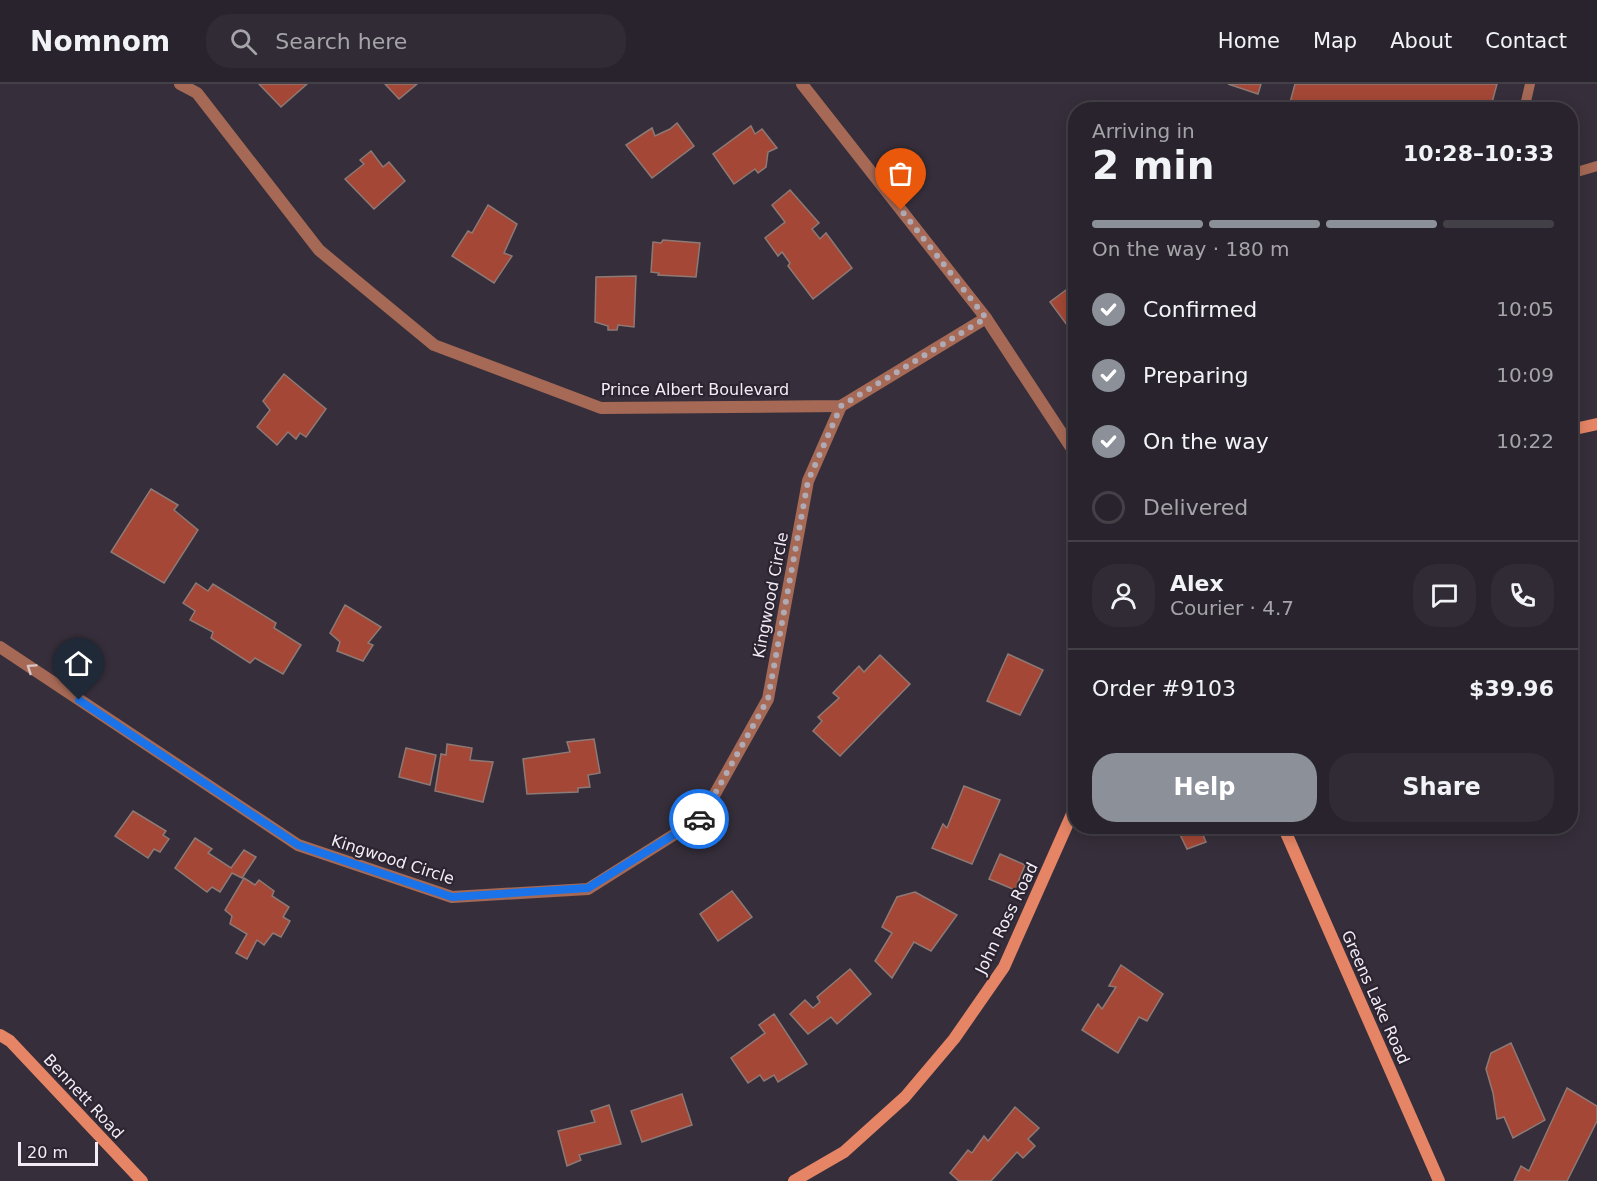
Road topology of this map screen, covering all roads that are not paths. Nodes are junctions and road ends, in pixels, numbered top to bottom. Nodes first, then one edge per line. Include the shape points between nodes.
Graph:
1 (180, 84) edge
2 (802, 84) edge
3 (1530, 84) edge
4 (1526, 102) edge
5 (1597, 166) edge
6 (1578, 172) edge
7 (986, 318) junction
8 (841, 406) junction
9 (1597, 424) edge
10 (1578, 428) edge
11 (1068, 443) edge
12 (0, 647) edge
13 (1068, 823) edge
14 (1287, 834) edge
15 (0, 1035) edge
16 (142, 1181) edge
17 (794, 1181) edge
18 (1439, 1181) edge

1 - 8 street, Prince Albert Boulevard via 197,93 319,250 434,345 601,408
2 - 7 street
3 - 4 lane
5 - 6 lane
7 - 8 street
7 - 11 street
8 -> 12 street, Kingwood Circle via 808,481 768,699 702,817 588,888 452,897 298,845
9 - 10 street
13 - 17 street, John Ross Road via 1004,967 954,1039 905,1097 844,1152
14 - 18 street, Greens Lake Road
15 - 16 street, Bennett Road

